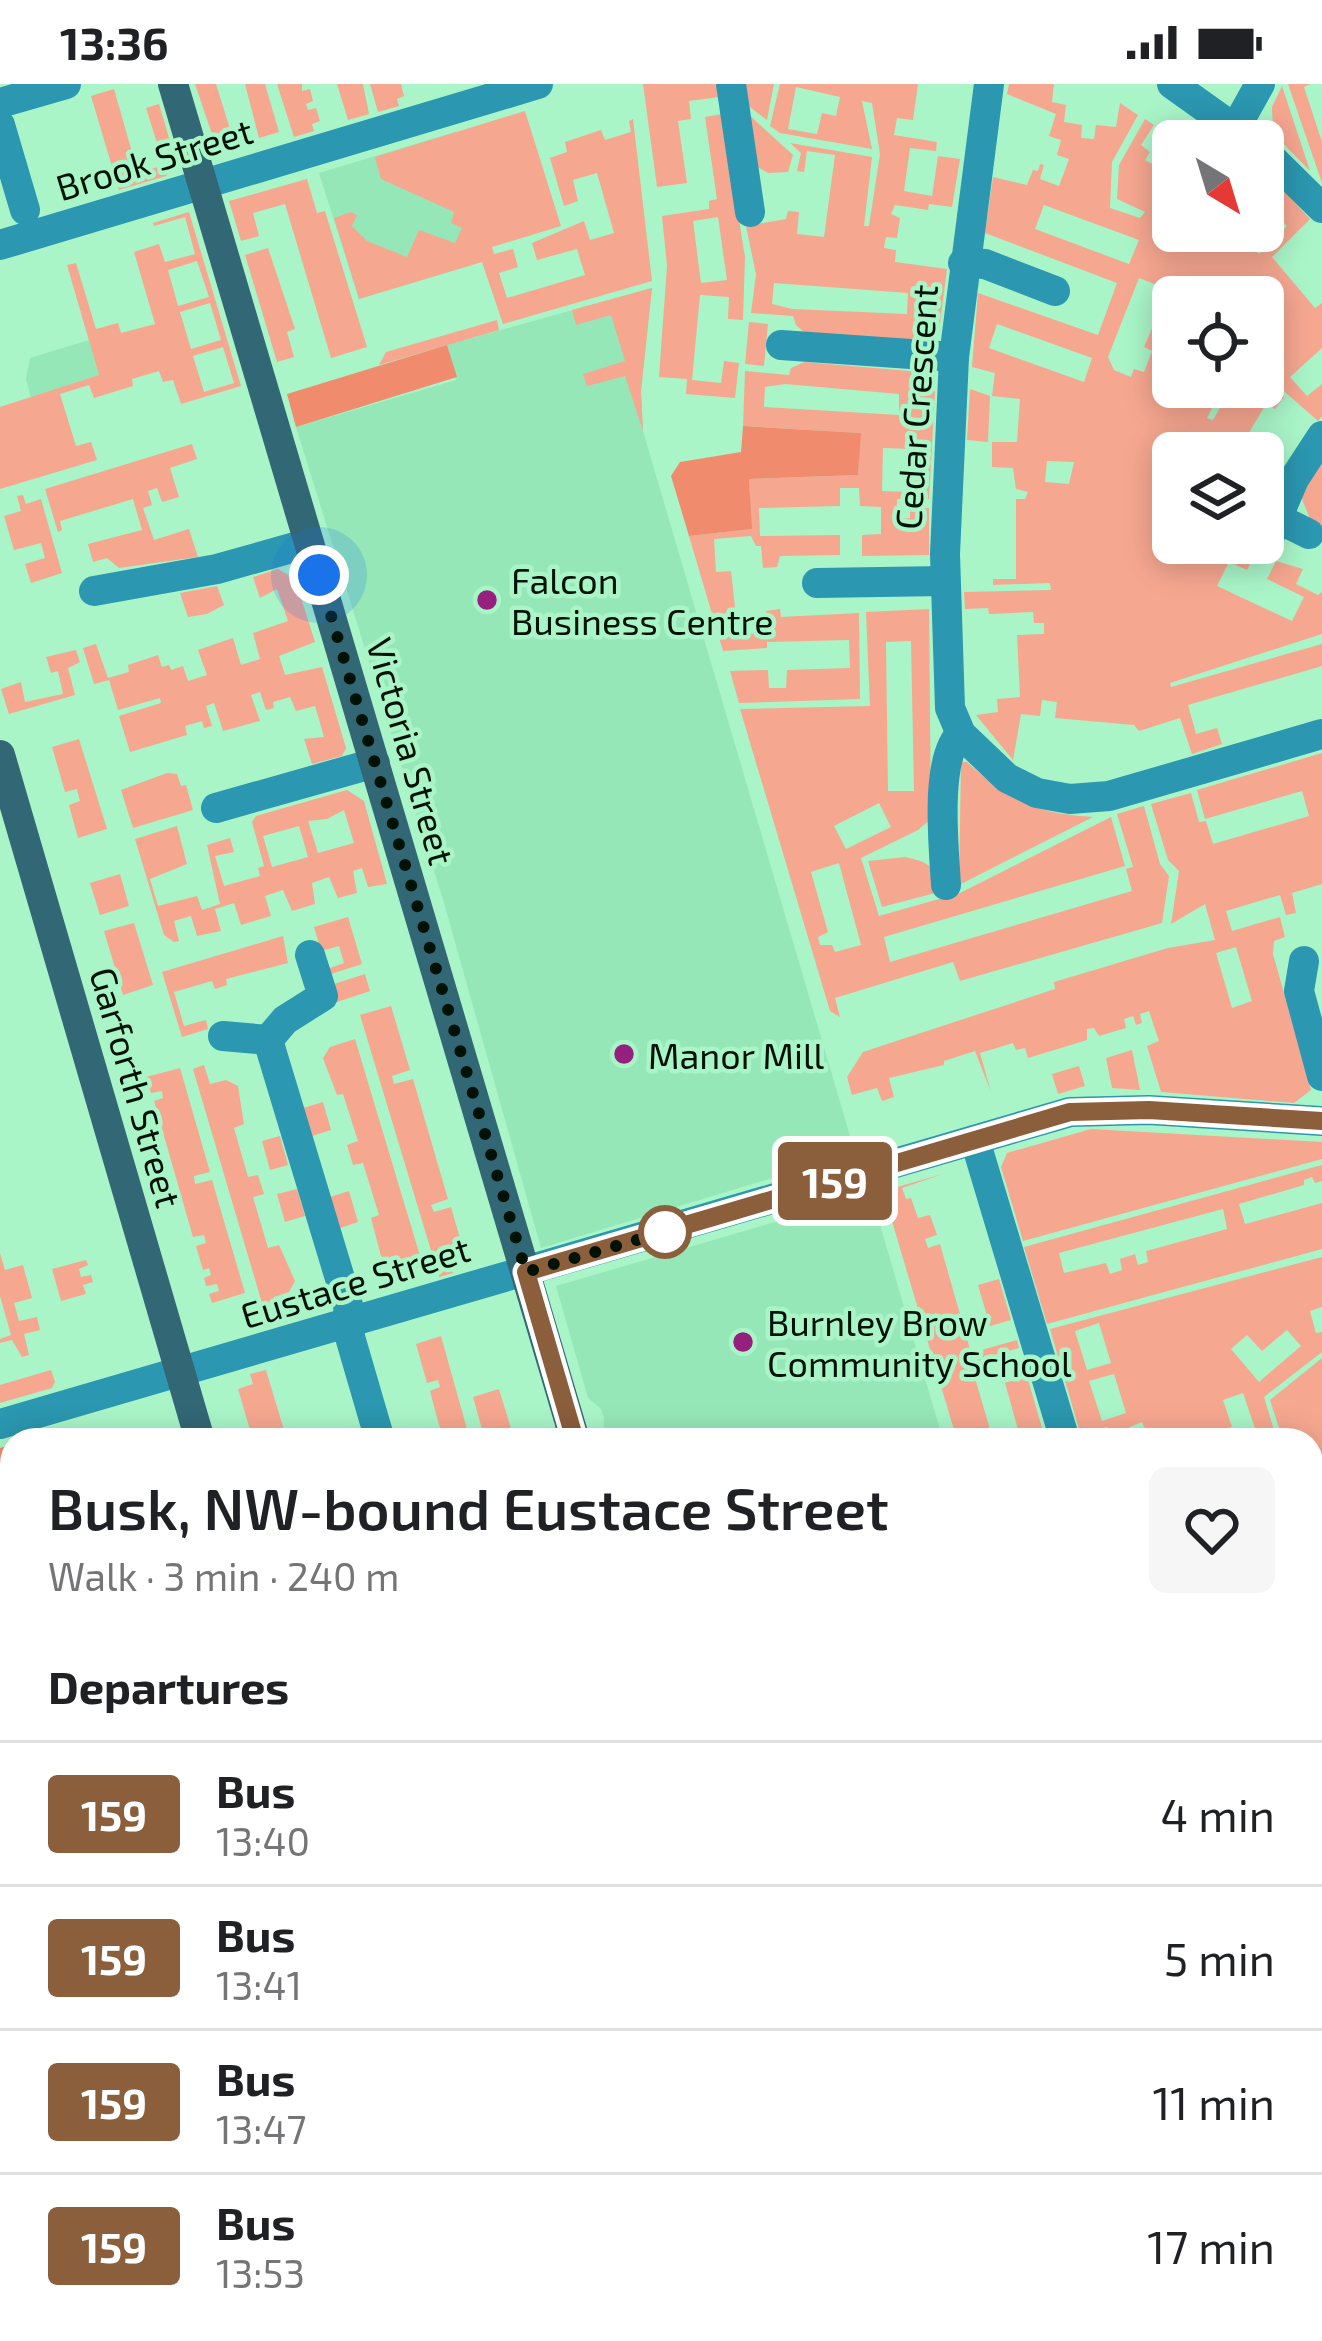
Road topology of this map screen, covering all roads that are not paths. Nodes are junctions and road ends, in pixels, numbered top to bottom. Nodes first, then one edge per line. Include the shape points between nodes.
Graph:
1 (65, 84) edge
2 (173, 84) edge
3 (538, 84) edge
4 (731, 84) edge
5 (989, 84) edge
6 (1172, 84) edge
7 (1260, 84) edge
8 (0, 103) edge
9 (1224, 120) edge
10 (1248, 120) edge
11 (0, 124) edge
12 (1284, 171) edge
13 (203, 184) junction
14 (756, 194) dead end
15 (1322, 208) edge
16 (26, 210) dead end
17 (0, 245) edge
18 (963, 263) junction
19 (1055, 291) dead end
20 (781, 345) dead end
21 (954, 357) junction
22 (1322, 436) edge
23 (1309, 534) dead end
24 (309, 543) junction
25 (944, 581) junction
26 (818, 583) dead end
27 (94, 591) dead end
28 (961, 734) junction
29 (1322, 734) edge
30 (0, 755) edge
31 (375, 763) junction
32 (216, 808) dead end
33 (944, 849) junction
34 (912, 850) dead end
35 (946, 885) dead end
36 (310, 955) dead end
37 (1304, 961) dead end
38 (223, 1036) dead end
39 (268, 1040) junction
40 (1322, 1076) edge
41 (1322, 1121) edge
42 (975, 1140) junction
43 (526, 1272) junction
44 (349, 1324) junction
45 (180, 1373) junction
46 (0, 1424) edge
47 (196, 1428) edge
48 (377, 1428) edge
49 (572, 1428) edge
50 (1061, 1428) edge

1 - 8 street
2 - 13 street, Victoria Street
3 - 13 street, Brook Street
4 - 14 street
5 - 18 street, Cedar Crescent
6 - 9 street
7 - 10 street
11 - 16 street
12 - 15 street
13 - 17 street, Brook Street
13 - 24 street, Victoria Street
18 - 19 street
18 - 21 street, Cedar Crescent
20 - 21 street
21 - 25 street, Cedar Crescent
22 - 23 street via 1271,532
24 - 27 street
24 - 31 street, Victoria Street
25 - 26 street
25 - 28 street, Cedar Crescent via 950,708
28 - 29 street via 1022,786 1092,799
28 - 33 street, Cedar Crescent via 945,764
30 - 45 street, Garforth Street
31 - 32 street
31 - 43 street, Victoria Street
33 - 34 street
33 - 35 street, Cedar Crescent
36 - 39 street via 323,996
37 - 40 street via 1299,991
38 - 39 street
39 - 44 street
41 - 42 street, Eustace Street via 1100,1108
42 - 43 street, Eustace Street
42 - 50 street
43 - 44 street, Eustace Street
43 - 49 street, Victoria Street
44 - 45 street, Eustace Street
44 - 48 street
45 - 46 street, Eustace Street
45 - 47 street, Garforth Street

